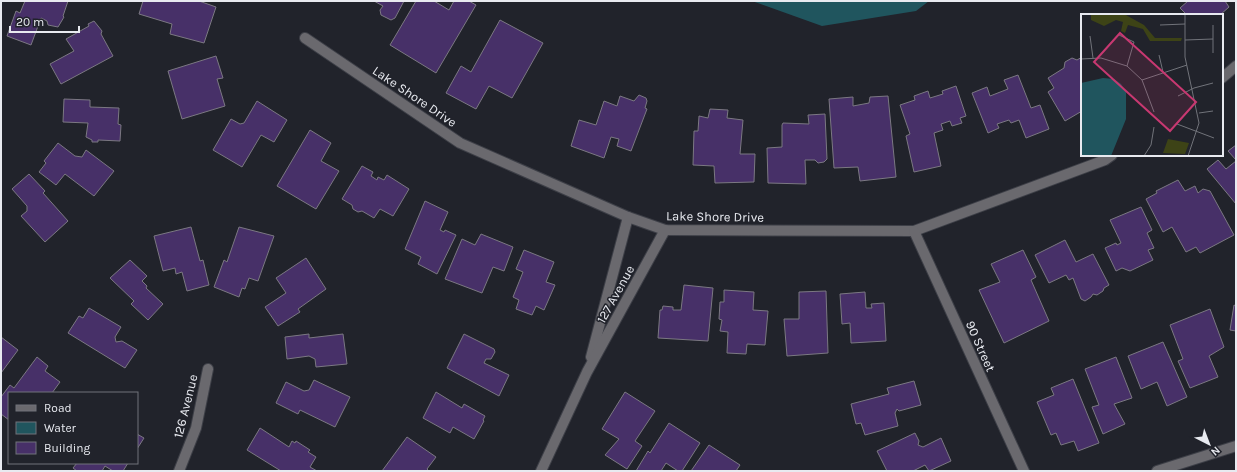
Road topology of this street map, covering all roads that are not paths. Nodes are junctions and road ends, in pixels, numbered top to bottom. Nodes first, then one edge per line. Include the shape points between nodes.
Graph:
1 (305, 38) dead end
2 (1236, 66) edge
3 (1223, 77) edge
4 (1111, 156) edge
5 (628, 217) junction
6 (665, 230) junction
7 (914, 231) junction
8 (208, 369) dead end
9 (587, 372) junction
10 (1236, 446) edge
11 (179, 471) edge
12 (541, 471) edge
13 (1024, 471) edge
14 (1156, 471) edge

1 - 5 street, Lake Shore Drive via 460,143
2 - 3 street
4 - 7 street, Lake Shore Drive
5 - 6 street, Lake Shore Drive
5 - 9 street, 127 Avenue
6 - 7 street, Lake Shore Drive
6 - 9 street, 127 Avenue
7 - 13 street, 90 Street
8 - 11 street, 126 Avenue via 196,428
9 - 12 street, 127 Avenue
10 - 14 street

